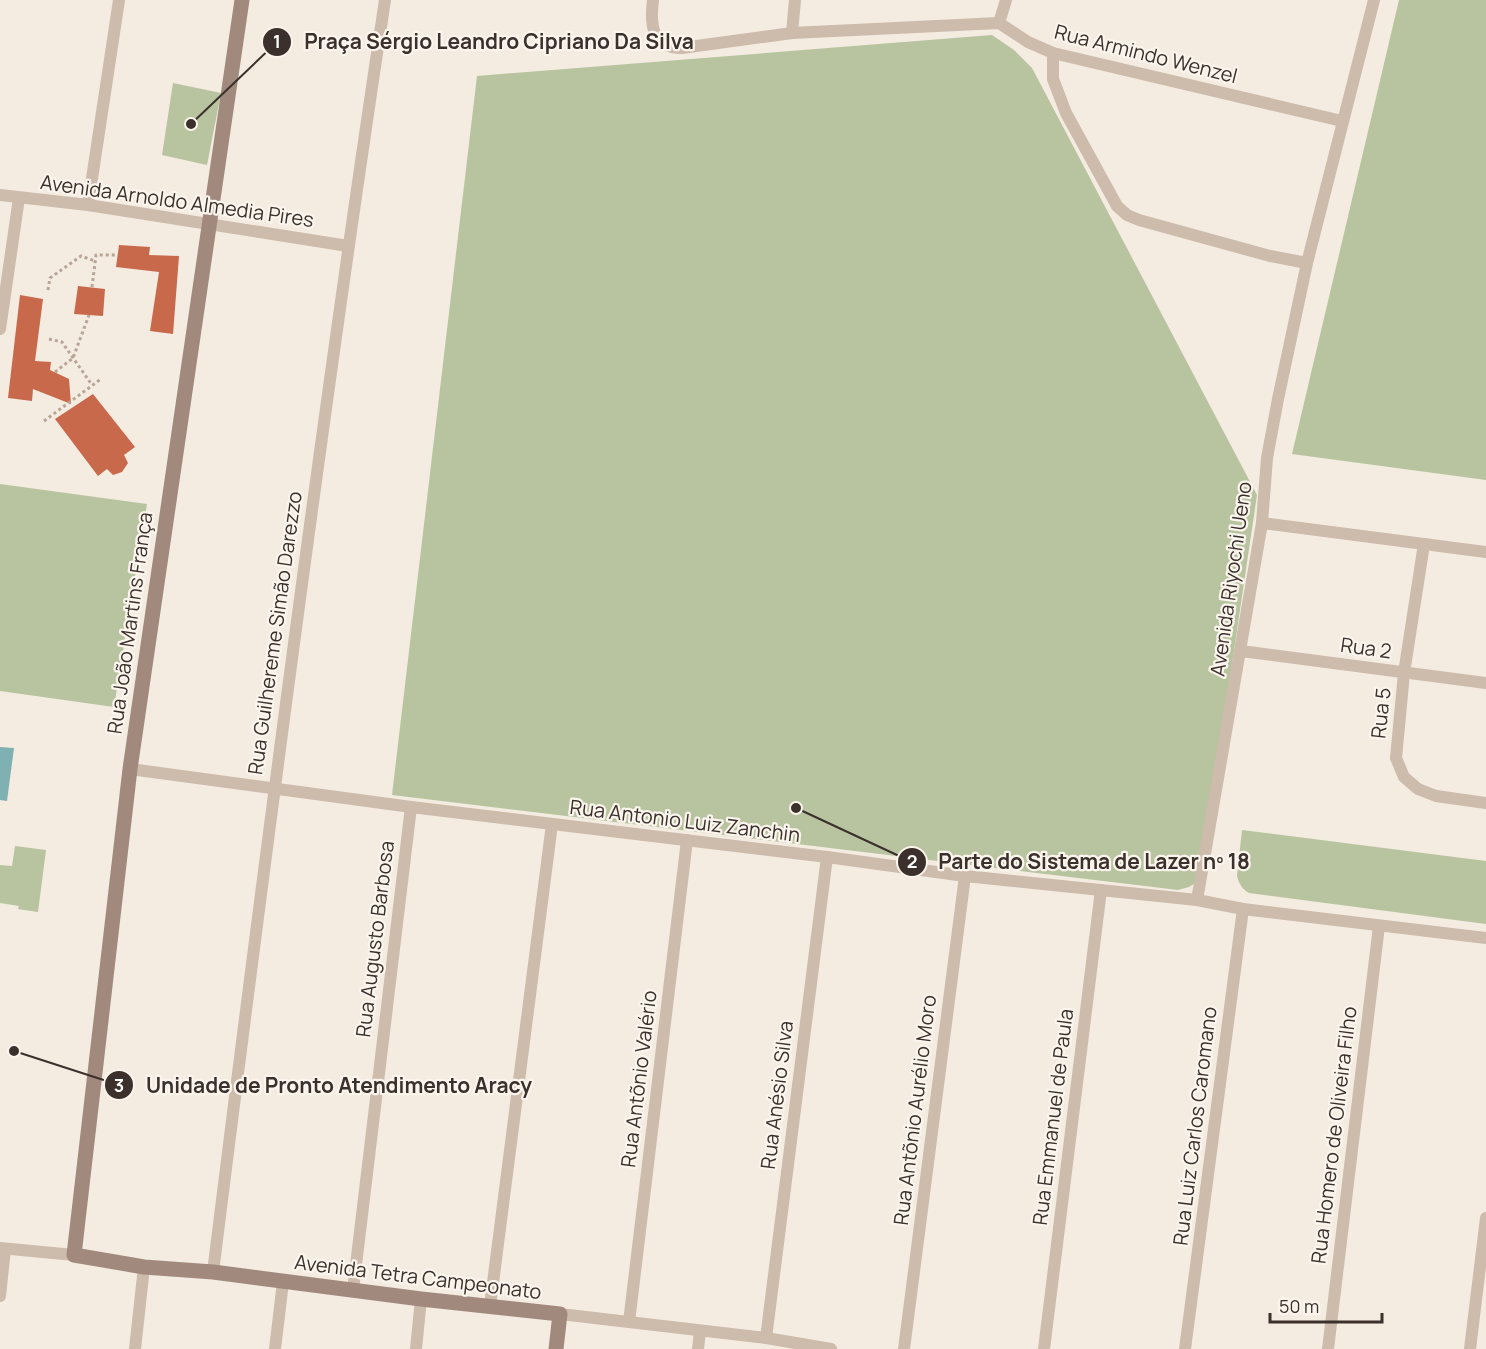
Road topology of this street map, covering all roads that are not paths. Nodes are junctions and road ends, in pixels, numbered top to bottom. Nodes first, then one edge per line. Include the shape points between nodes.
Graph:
1 (119, 0) edge
2 (242, 0) edge
3 (385, 0) edge
4 (653, 0) edge
5 (795, 0) edge
6 (1006, 0) edge
7 (1374, 0) edge
8 (999, 22) junction
9 (792, 33) junction
10 (1053, 53) junction
11 (1342, 121) junction
12 (0, 195) edge
13 (19, 198) junction
14 (88, 205) junction
15 (208, 224) junction
16 (348, 246) junction
17 (1307, 263) junction
18 (0, 329) edge
19 (1263, 523) junction
20 (1424, 544) junction
21 (1486, 552) edge
22 (1241, 651) junction
23 (1404, 673) junction
24 (1486, 683) edge
25 (130, 769) junction
26 (274, 788) junction
27 (1486, 803) edge
28 (411, 807) junction
29 (552, 824) junction
30 (687, 840) junction
31 (827, 857) junction
32 (965, 876) junction
33 (1101, 890) junction
34 (1197, 900) junction
35 (1243, 909) junction
36 (1379, 926) junction
37 (1486, 938) edge
38 (1486, 1218) edge
39 (3, 1249) edge
40 (74, 1255) junction
41 (144, 1267) junction
42 (213, 1272) junction
43 (283, 1282) junction
44 (353, 1290) junction
45 (0, 1296) edge
46 (421, 1299) junction
47 (490, 1306) junction
48 (560, 1314) junction
49 (629, 1322) junction
50 (700, 1331) junction
51 (766, 1338) junction
52 (135, 1349) edge
53 (275, 1349) edge
54 (416, 1349) edge
55 (556, 1349) edge
56 (698, 1349) edge
57 (831, 1349) edge
58 (904, 1349) edge
59 (1044, 1349) edge
60 (1185, 1349) edge
61 (1328, 1349) edge
62 (1470, 1349) edge

1 - 14 street
2 - 15 main road, Rua João Martins França
3 - 16 street, Rua Guilhereme Simão Darezzo
4 - 9 street via 651,26 661,41 677,48
5 - 9 street
6 - 8 street
7 - 11 street, Avenida Riyochi Ueno
8 - 9 street
8 - 10 street, Rua Armindo Wenzel
10 - 11 street, Rua Armindo Wenzel
10 - 17 street via 1057,94 1122,211 1139,220
11 - 17 street, Avenida Riyochi Ueno
12 - 13 street, Avenida Arnoldo Almedia Pires
13 - 14 street, Avenida Arnoldo Almedia Pires
13 - 18 street
14 - 15 street, Avenida Arnoldo Almedia Pires
15 - 16 street, Avenida Arnoldo Almedia Pires
15 - 25 main road, Rua João Martins França
16 - 26 street, Rua Guilhereme Simão Darezzo
17 - 19 street, Avenida Riyochi Ueno via 1267,458
19 - 20 street
19 - 22 street, Avenida Riyochi Ueno
20 - 21 street
20 - 23 street, Rua 5
22 - 23 street, Rua 2
22 - 34 street, Avenida Riyochi Ueno
23 - 24 street, Rua 2
23 - 27 street, Rua 5 via 1396,758 1404,777 1418,789 1436,796
25 - 26 street, Rua Antonio Luiz Zanchin
25 - 40 main road, Rua João Martins França
26 - 28 street, Rua Antonio Luiz Zanchin
26 - 42 street, Rua Guilhereme Simão Darezzo
28 - 29 street, Rua Antonio Luiz Zanchin
28 - 44 street, Rua Augusto Barbosa
29 - 30 street, Rua Antonio Luiz Zanchin
29 - 47 street
30 - 31 street, Rua Antonio Luiz Zanchin
30 - 49 street, Rua Antõnio Valério
31 - 32 street, Rua Antonio Luiz Zanchin
31 - 51 street, Rua Anésio Silva
32 - 33 street, Rua Antonio Luiz Zanchin
32 - 58 street, Rua Antõnio Aurélio Moro
33 - 34 street, Rua Antonio Luiz Zanchin
33 - 59 street, Rua Emmanuel de Paula
34 - 35 street, Rua Antonio Luiz Zanchin
35 - 36 street, Rua Antonio Luiz Zanchin
35 - 60 street, Rua Luiz Carlos Caromano
36 - 37 street, Rua Antonio Luiz Zanchin
36 - 61 street, Rua Homero de Oliveira Filho
38 - 62 street
39 - 40 street, Avenida Tetra Campeonato
39 - 45 street
40 - 41 main road, Avenida Tetra Campeonato
41 - 42 main road, Avenida Tetra Campeonato
41 - 52 street
42 - 43 main road, Avenida Tetra Campeonato
43 - 44 main road, Avenida Tetra Campeonato
43 - 53 street
44 - 46 main road, Avenida Tetra Campeonato
46 - 47 main road, Avenida Tetra Campeonato
46 - 54 street
47 - 48 main road, Avenida Tetra Campeonato
48 - 49 street, Avenida Tetra Campeonato
48 - 55 main road
49 - 50 street, Avenida Tetra Campeonato
50 - 51 street, Avenida Tetra Campeonato
50 - 56 street
51 - 57 street, Avenida Tetra Campeonato

